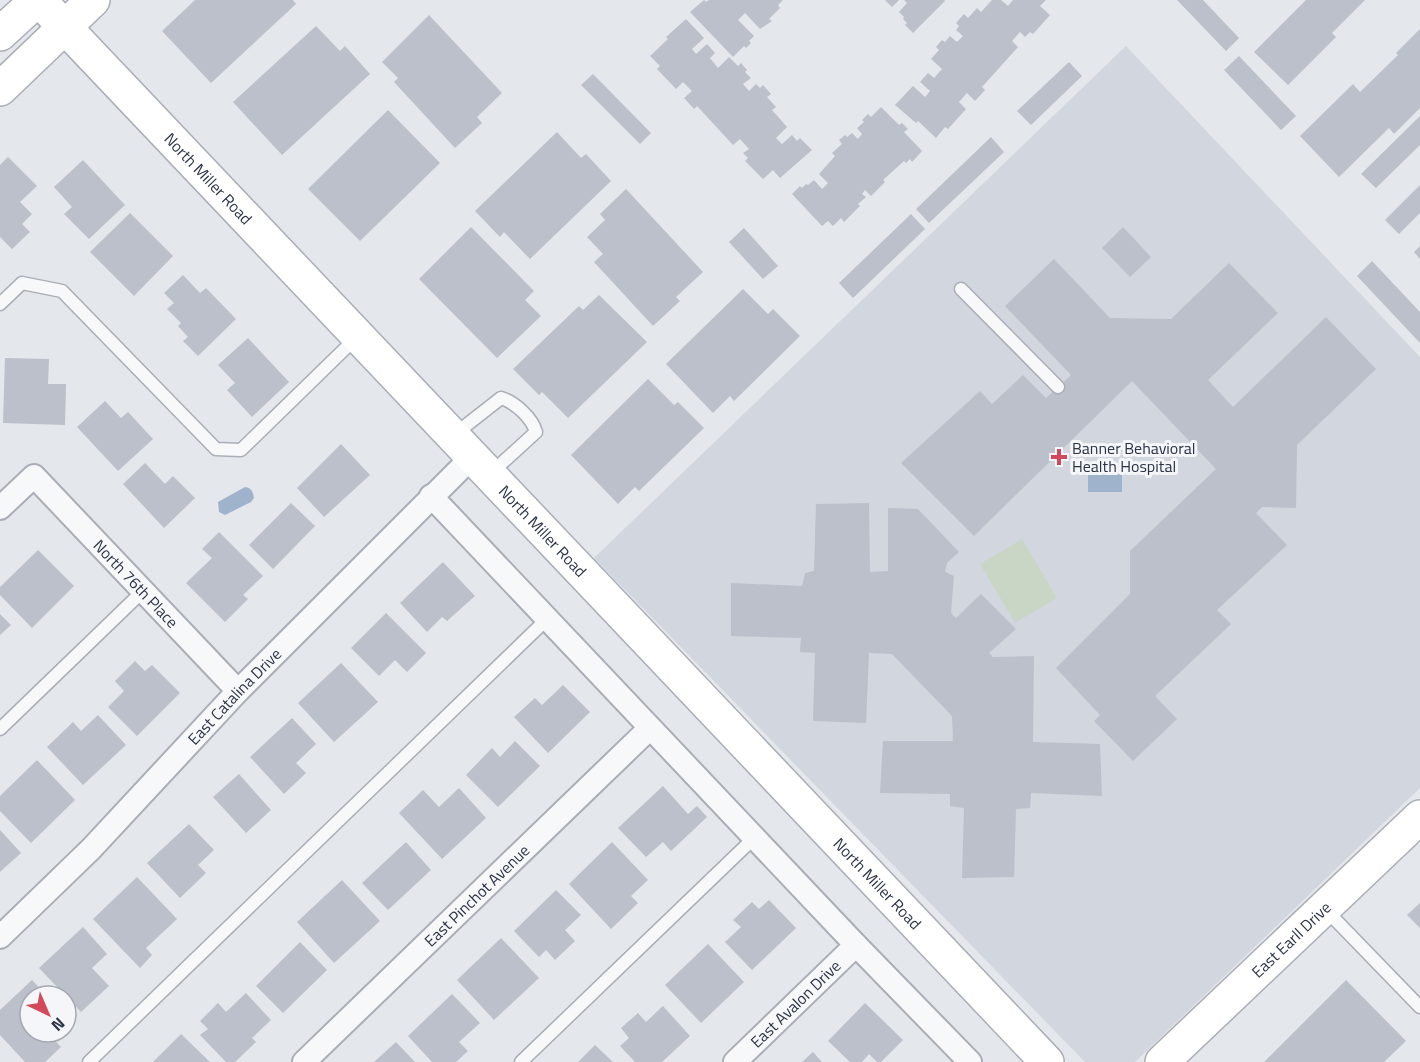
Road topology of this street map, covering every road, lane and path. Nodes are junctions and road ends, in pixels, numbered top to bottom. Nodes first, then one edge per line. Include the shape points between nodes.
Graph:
1 (38, 0) edge
2 (93, 0) edge
3 (64, 27) junction
4 (0, 34) edge
5 (0, 89) edge
6 (962, 289) dead end
7 (0, 304) edge
8 (357, 337) junction
9 (1058, 387) dead end
10 (471, 457) junction
11 (431, 496) junction
12 (0, 508) edge
13 (143, 591) junction
14 (548, 619) junction
15 (238, 691) junction
16 (650, 728) junction
17 (0, 729) edge
18 (1420, 817) edge
19 (754, 838) junction
20 (1324, 908) junction
21 (0, 937) edge
22 (856, 945) junction
23 (1420, 1007) edge
24 (960, 1059) edge
25 (89, 1062) edge
26 (304, 1062) edge
27 (522, 1062) edge
28 (735, 1062) edge
29 (1047, 1062) edge
30 (1162, 1062) edge

1 - 3 street, North Miller Road
1 - 4 street
2 - 3 street
3 - 5 street
3 - 8 street, North Miller Road
6 - 9 lane
7 - 8 lane via 22,283 63,291 216,449 241,450
8 - 10 street, North Miller Road
10 - 10 lane via 536,432 533,424 510,401 501,398
10 - 11 street, East Catalina Drive
10 - 29 street, North Miller Road
11 - 14 street
11 - 15 street, East Catalina Drive
12 - 13 street, North 76th Place via 34,476
13 - 15 street, North 76th Place
13 - 17 lane
14 - 16 street
14 - 25 lane
15 - 21 street, East Catalina Drive via 91,849
16 - 19 street
16 - 26 street, East Pinchot Avenue
18 - 20 street, East Earll Drive
19 - 22 street
19 - 27 lane
20 - 23 lane
20 - 30 street, East Earll Drive
22 - 24 street
22 - 28 street, East Avalon Drive

